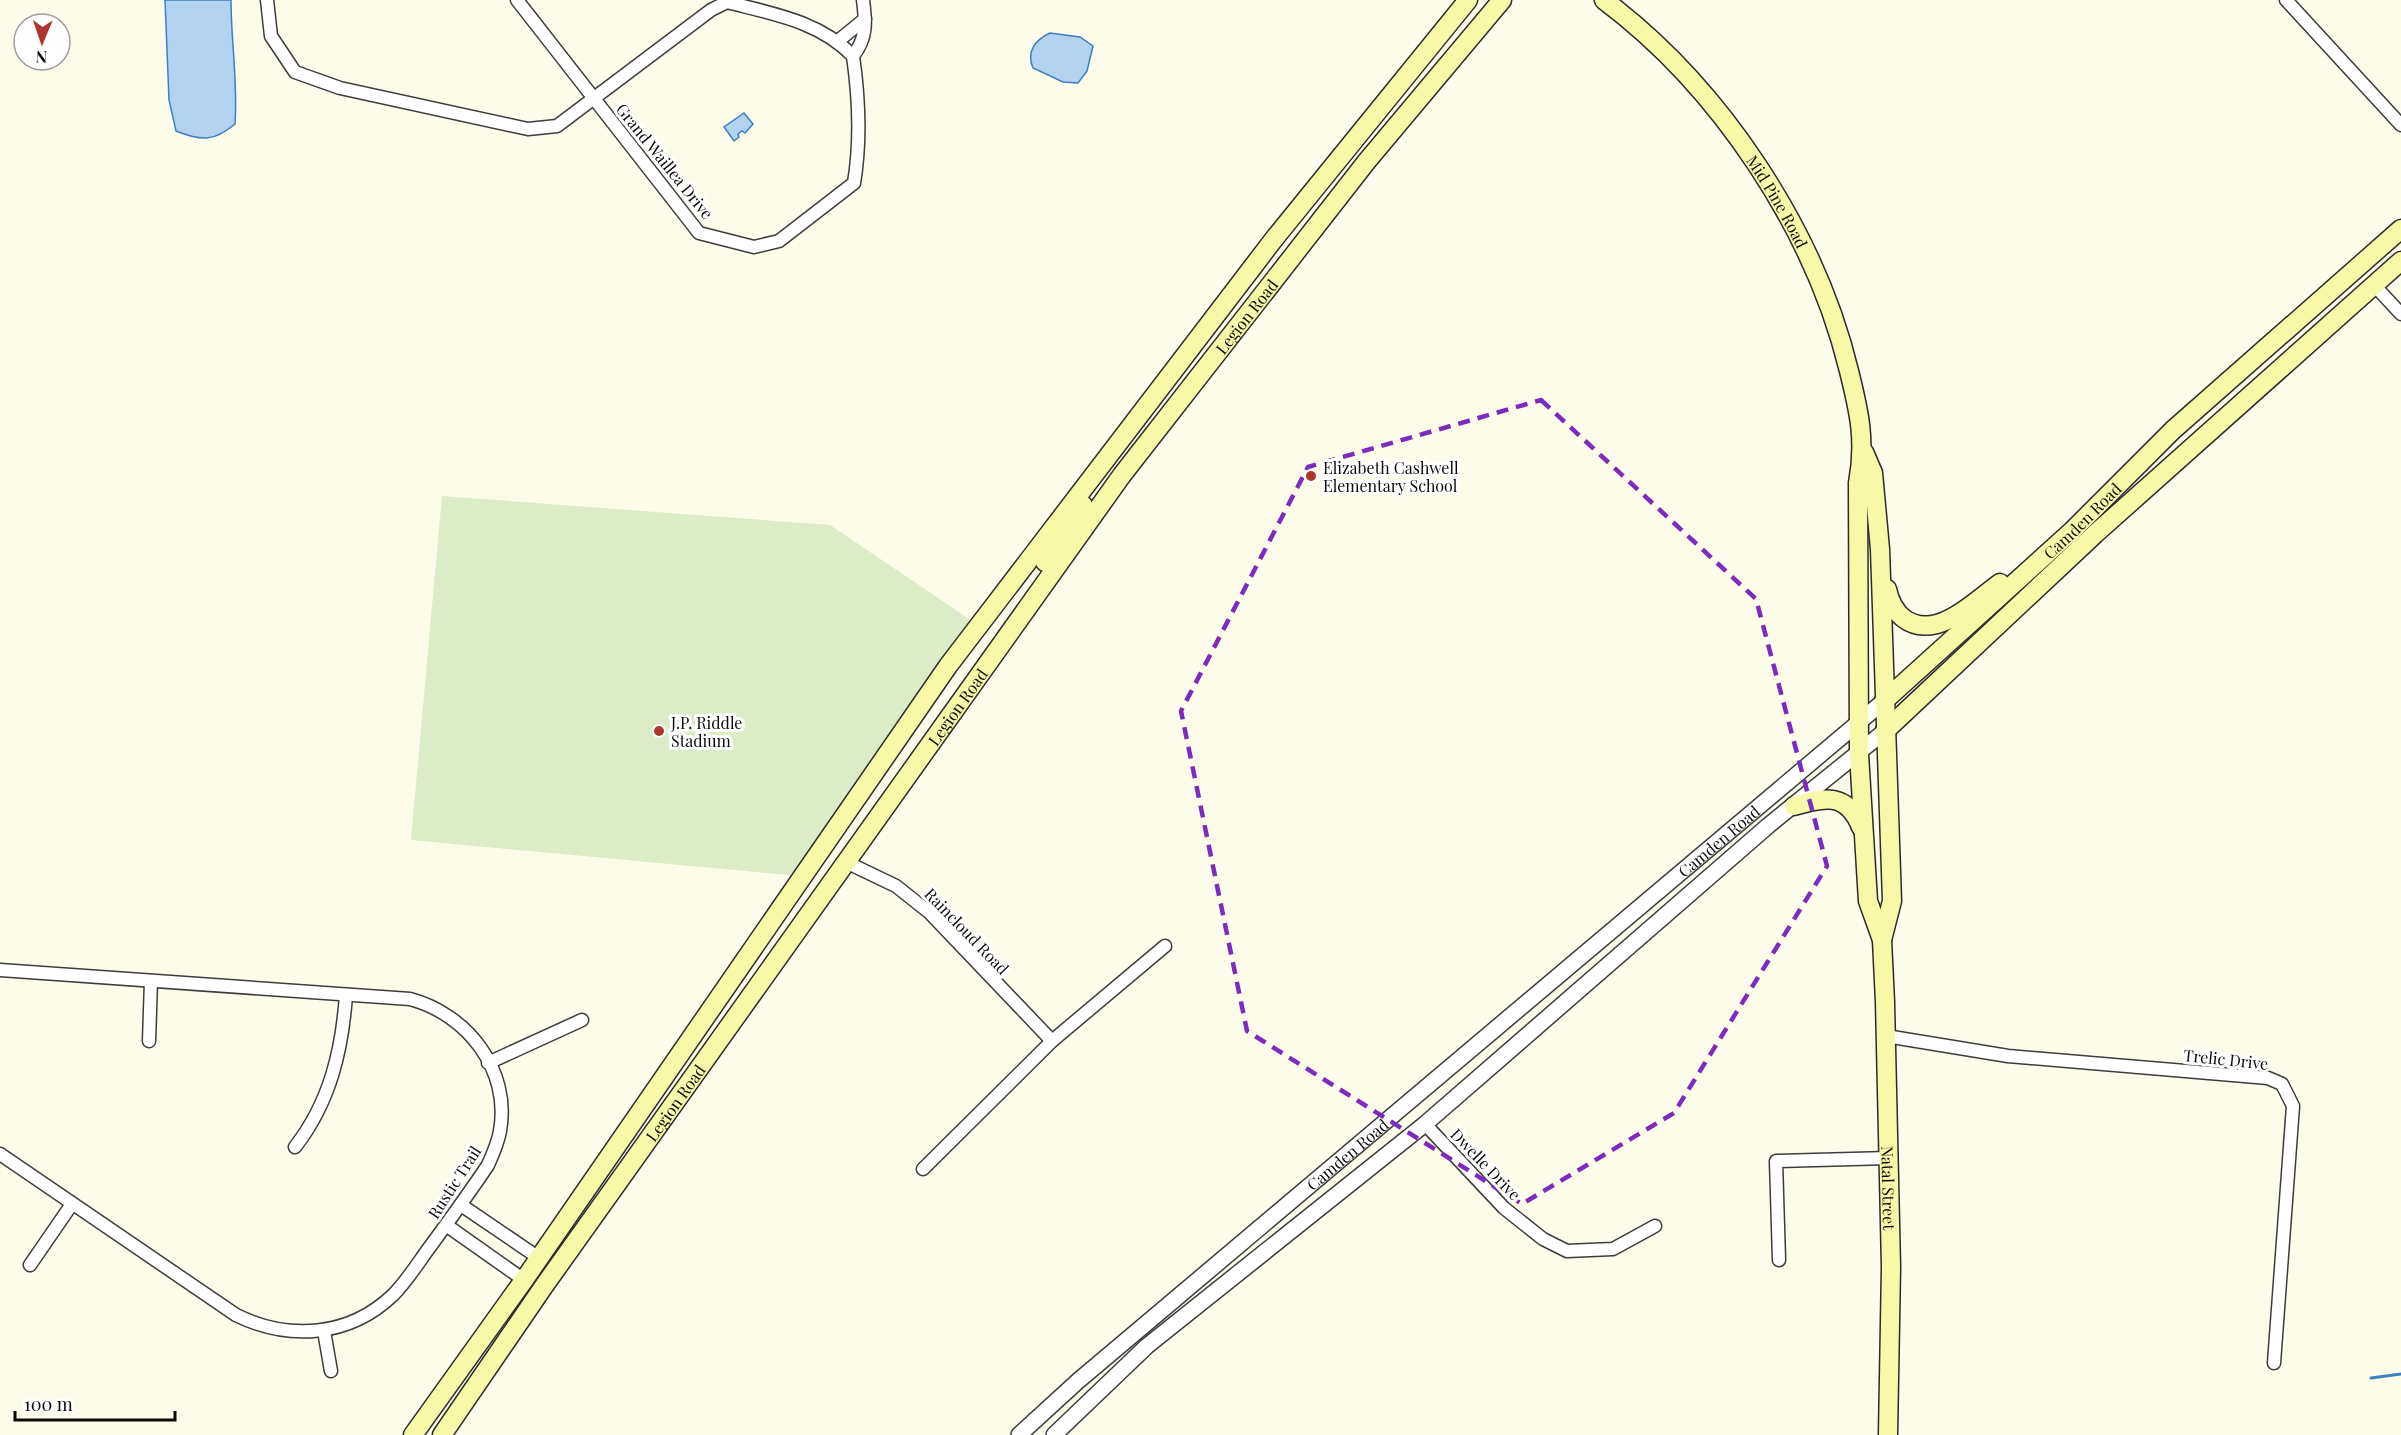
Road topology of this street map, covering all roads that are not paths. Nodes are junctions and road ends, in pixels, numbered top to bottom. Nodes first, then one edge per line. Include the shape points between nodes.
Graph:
1 (267, 0) edge
2 (517, 0) edge
3 (863, 0) edge
4 (1468, 0) edge
5 (1502, 0) edge
6 (1604, 0) edge
7 (2286, 0) edge
8 (865, 18) junction
9 (851, 29) junction
10 (838, 41) junction
11 (862, 44) junction
12 (853, 56) junction
13 (594, 98) junction
14 (1386, 100) junction
15 (2401, 125) edge
16 (1286, 225) junction
17 (2401, 229) edge
18 (1307, 237) junction
19 (2401, 261) edge
20 (2374, 285) junction
21 (2401, 314) edge
22 (1241, 322) junction
23 (1203, 331) junction
24 (1864, 453) junction
25 (1083, 485) junction
26 (1112, 489) junction
27 (2072, 531) junction
28 (1880, 549) junction
29 (980, 675) junction
30 (1884, 701) junction
31 (1859, 724) junction
32 (1885, 731) junction
33 (1859, 754) junction
34 (1794, 806) junction
35 (1864, 834) junction
36 (828, 843) junction
37 (846, 862) junction
38 (1882, 940) junction
39 (1164, 946) dead end
40 (0, 969) edge
41 (151, 981) junction
42 (346, 995) junction
43 (742, 1009) junction
44 (582, 1020) dead end
45 (1886, 1036) junction
46 (149, 1041) dead end
47 (1052, 1041) junction
48 (488, 1063) junction
49 (663, 1080) junction
50 (1425, 1124) junction
51 (295, 1147) dead end
52 (0, 1154) edge
53 (1889, 1158) junction
54 (923, 1169) dead end
55 (72, 1204) junction
56 (461, 1205) junction
57 (446, 1225) junction
58 (1655, 1226) dead end
59 (539, 1258) junction
60 (1779, 1260) dead end
61 (561, 1263) junction
62 (30, 1265) dead end
63 (524, 1280) junction
64 (324, 1331) junction
65 (2274, 1363) dead end
66 (331, 1371) dead end
67 (484, 1374) junction
68 (413, 1435) edge
69 (442, 1435) edge
70 (1019, 1435) edge
71 (1054, 1435) edge
72 (1888, 1435) edge

1 - 13 street, Grand Waillea Drive via 271,36 295,72 340,88 528,129 557,126
2 - 13 street, Grand Waillea Drive
3 - 8 street
4 - 14 main road, Legion Road
5 - 18 main road, Legion Road
6 - 24 main road, Mid Pine Road via 1646,34 1707,101 1788,217 1822,286 1836,325 1856,399
7 - 15 street
8 - 9 street
8 - 11 street
9 - 10 street
9 - 11 street
10 - 12 street
10 - 13 street, Grand Waillea Drive via 798,20 727,2
11 - 12 street
12 - 13 street, Grand Waillea Drive via 858,155 854,183 779,242 754,247 699,233
14 - 16 main road, Legion Road
14 - 18 main road via 1365,141 1301,226
16 - 22 main road via 1289,238 1246,297
16 - 23 main road, Legion Road
17 - 27 main road, Camden Road via 2174,430
18 - 22 main road, Legion Road
19 - 20 main road, Camden Road
20 - 21 street
20 - 32 main road, Camden Road via 2095,534
22 - 26 main road, Legion Road
23 - 25 main road, Legion Road
23 - 26 main road via 1192,358 1105,475 1104,483
24 - 28 main road, Mid Pine Road via 1872,473
24 - 31 main road, Mid Pine Road via 1858,483
25 - 29 main road via 1091,494 995,634
25 - 36 main road, Legion Road via 948,666
26 - 29 main road, Legion Road
27 - 28 main road via 1937,624 1907,622 1895,613 1889,601
27 - 30 main road, Camden Road
28 - 30 main road, Mid Pine Road
29 - 37 main road, Legion Road
30 - 31 street, Camden Road
30 - 32 main road, Natal Street
31 - 33 main road, Natal Street
31 - 70 street, Camden Road via 1087,1373
32 - 33 street, Camden Road
32 - 38 main road, Natal Street via 1892,901
33 - 34 street, Camden Road
33 - 35 main road, Natal Street
34 - 35 main road via 1829,799 1846,804 1856,813
34 - 50 street, Camden Road
35 - 38 main road, Natal Street via 1868,901
36 - 43 main road via 835,856 747,986
36 - 49 main road, Legion Road
37 - 43 main road, Legion Road
37 - 47 street, Raincloud Road via 896,886 930,913
38 - 45 main road, Natal Street
39 - 47 street
40 - 41 street, Rustic Trail
41 - 42 street, Rustic Trail
41 - 46 street
42 - 48 street, Rustic Trail via 429,1004 459,1021 476,1040
42 - 51 street via 342,1038 329,1086 318,1112
43 - 61 main road, Legion Road
44 - 48 street
45 - 53 main road, Natal Street
45 - 65 street, Trelic Drive via 2008,1056 2268,1078 2282,1084 2293,1106
47 - 54 street
48 - 56 street, Rustic Trail via 500,1097 500,1131 488,1166
49 - 59 main road, Legion Road
49 - 61 main road via 660,1098 559,1252
50 - 58 street, Dwelle Drive via 1503,1208 1543,1239 1567,1251 1613,1249
50 - 71 street, Camden Road via 1147,1346
52 - 55 street, Rustic Trail
53 - 60 street via 1776,1161
53 - 72 main road, Natal Street
55 - 62 street
55 - 64 street, Rustic Trail via 236,1315 270,1329
56 - 57 street, Rustic Trail
56 - 59 street
57 - 63 street
57 - 64 street, Rustic Trail via 392,1296 365,1316
59 - 63 main road, Legion Road
59 - 67 main road via 541,1275 484,1363
61 - 67 main road, Legion Road
63 - 68 main road, Legion Road
64 - 66 street
67 - 69 main road, Legion Road

